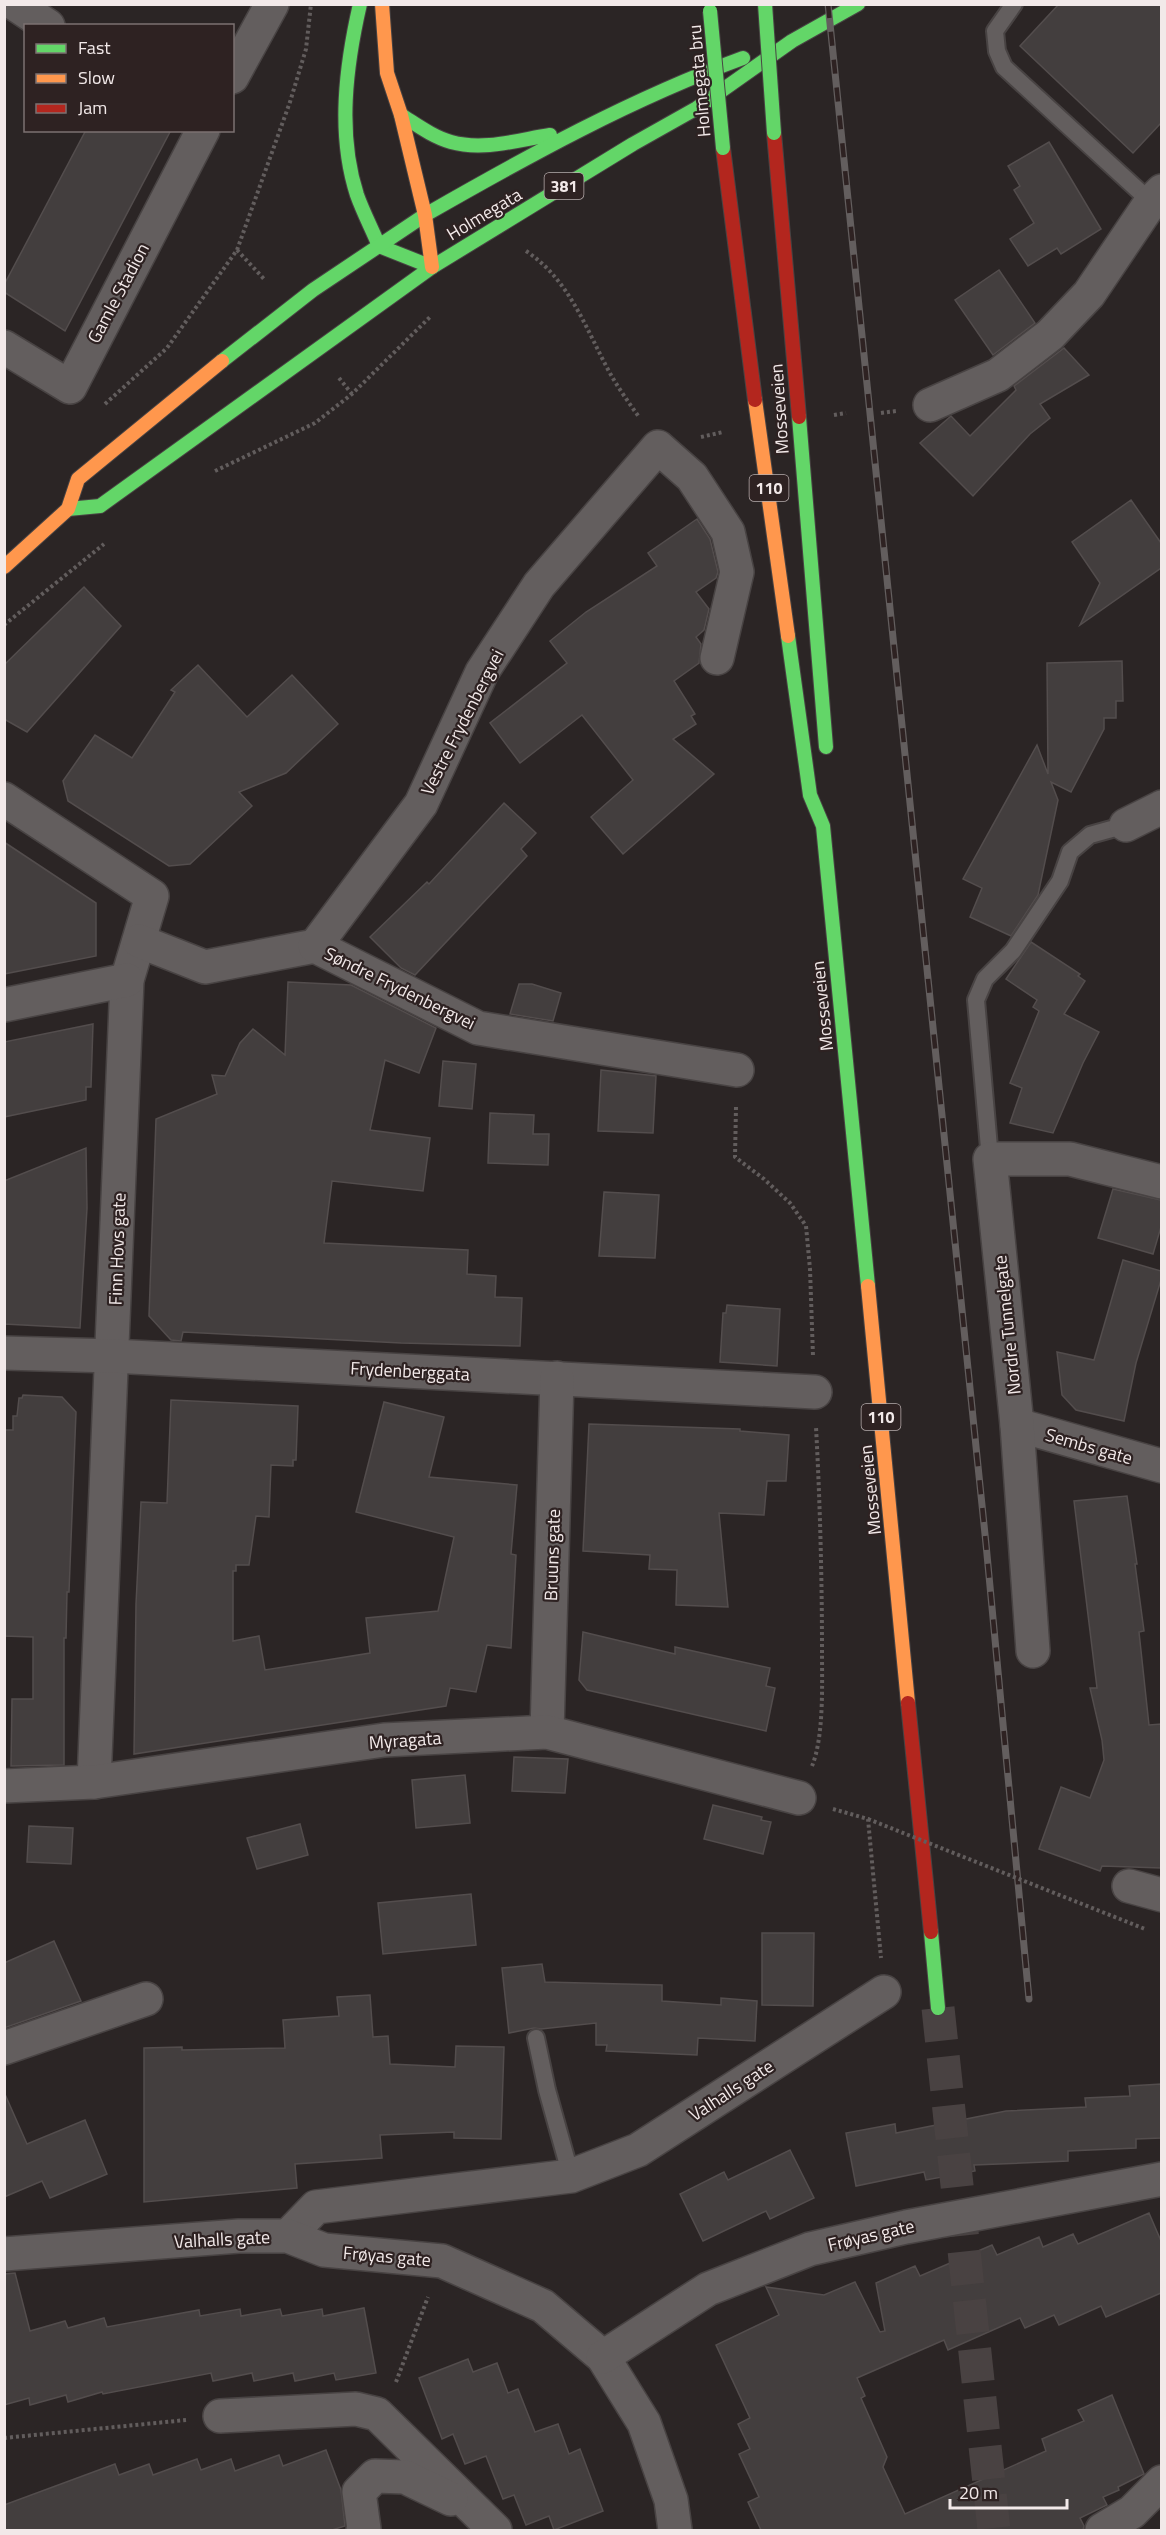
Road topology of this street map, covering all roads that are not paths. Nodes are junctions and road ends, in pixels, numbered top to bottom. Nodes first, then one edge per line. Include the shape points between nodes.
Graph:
1 (15, 4) edge
2 (272, 4) edge
3 (360, 4) edge
4 (382, 4) edge
5 (765, 4) edge
6 (858, 4) edge
7 (1014, 4) edge
8 (710, 8) edge
9 (45, 24) edge
10 (792, 41) junction
11 (234, 73) edge
12 (401, 115) junction
13 (578, 130) junction
14 (202, 132) edge
15 (723, 148) joint
16 (1156, 197) edge
17 (425, 215) junction
18 (379, 246) junction
19 (432, 267) junction
20 (4, 346) edge
21 (930, 405) dead end
22 (68, 509) junction
23 (4, 567) edge
24 (717, 658) dead end
25 (827, 759) dead end
26 (4, 799) edge
27 (828, 804) dead end
28 (1161, 807) edge
29 (1126, 825) joint
30 (823, 826) junction
31 (139, 941) junction
32 (315, 946) junction
33 (127, 980) junction
34 (4, 1005) edge
35 (737, 1070) dead end
36 (990, 1159) junction
37 (1161, 1182) edge
38 (4, 1353) edge
39 (112, 1356) junction
40 (557, 1378) junction
41 (814, 1392) dead end
42 (1017, 1425) junction
43 (1161, 1466) edge
44 (1033, 1651) dead end
45 (547, 1732) junction
46 (94, 1782) junction
47 (4, 1786) edge
48 (799, 1798) dead end
49 (1129, 1886) dead end
50 (1161, 1895) edge
51 (884, 1992) road end
52 (146, 1999) dead end
53 (938, 2008) tunnel mouth
54 (536, 2038) dead end
55 (4, 2048) edge
56 (571, 2175) junction
57 (1161, 2179) edge
58 (288, 2236) junction
59 (4, 2254) edge
60 (603, 2357) junction
61 (220, 2416) road end
62 (1161, 2482) edge
63 (472, 2508) junction
64 (363, 2530) edge
65 (495, 2530) edge
66 (675, 2530) edge
67 (1102, 2530) edge

1 - 9 street
2 - 11 street
3 - 18 main road via 345,96 346,135 357,194
4 - 12 main road via 384,54
5 - 25 main road, Mosseveien / 110, bridge via 813,631
6 - 10 main road, 381
7 - 16 lane via 995,31 1004,68
8 - 15 main road, Holmegata bru / 110, bridge
10 - 13 main road, Holmegata / 381 via 693,75
10 - 19 main road, Holmegata / 381 via 697,108
12 - 13 main road, Holmegata / 381 via 440,138 466,145
12 - 17 main road
13 - 17 main road, Holmegata / 381
14 - 20 street, Gamle Stadion via 70,387
15 - 30 main road, Mosseveien / 110 via 743,322 810,795
16 - 21 street via 1089,294 1050,335 998,375
17 - 18 main road, Holmegata
17 - 19 main road
18 - 19 main road
18 - 22 main road, Holmegata via 313,291 78,479
19 - 22 main road, Holmegata via 100,506
22 - 23 main road, Holmegata
24 - 32 street, Vestre Frydenbergvei via 737,572 728,532 692,477 658,447 539,585 482,672 421,804
26 - 31 street, Finn Hovs gate via 152,896
27 - 30 main road, Mosseveien / 110
28 - 29 street
29 - 36 lane, Nordre Tunnelgate via 1090,835 1070,852 1060,880 1013,951 985,979 976,1000
30 - 53 main road, Mosseveien / 110
31 - 32 street, Søndre Frydenbergvei via 205,967
31 - 33 street, Finn Hovs gate
32 - 35 street, Søndre Frydenbergvei via 478,1028
33 - 34 street
33 - 39 street, Finn Hovs gate
36 - 37 street via 1070,1159
36 - 42 street, Nordre Tunnelgate
38 - 39 street, Frydenberggata
39 - 40 street, Frydenberggata
39 - 46 street, Finn Hovs gate
40 - 41 street, Frydenberggata
40 - 45 street, Bruuns gate
42 - 43 street, Sembs gate
42 - 44 street, Nordre Tunnelgate
45 - 46 street, Myragata via 384,1740
45 - 48 street, Myragata
46 - 47 street, Myragata
49 - 50 street
51 - 56 street, Valhalls gate via 638,2150
52 - 55 street
54 - 56 lane
56 - 58 street, Valhalls gate via 316,2207
57 - 60 street, Frøyas gate via 810,2249 708,2289
58 - 59 street, Valhalls gate via 239,2236
58 - 60 street, Frøyas gate via 324,2250 442,2261 543,2306
60 - 66 street, Frøyas gate via 644,2423 671,2500
61 - 63 street via 356,2409 377,2414
62 - 67 street via 1132,2512
63 - 64 street via 405,2477 375,2476 359,2492
63 - 65 street

